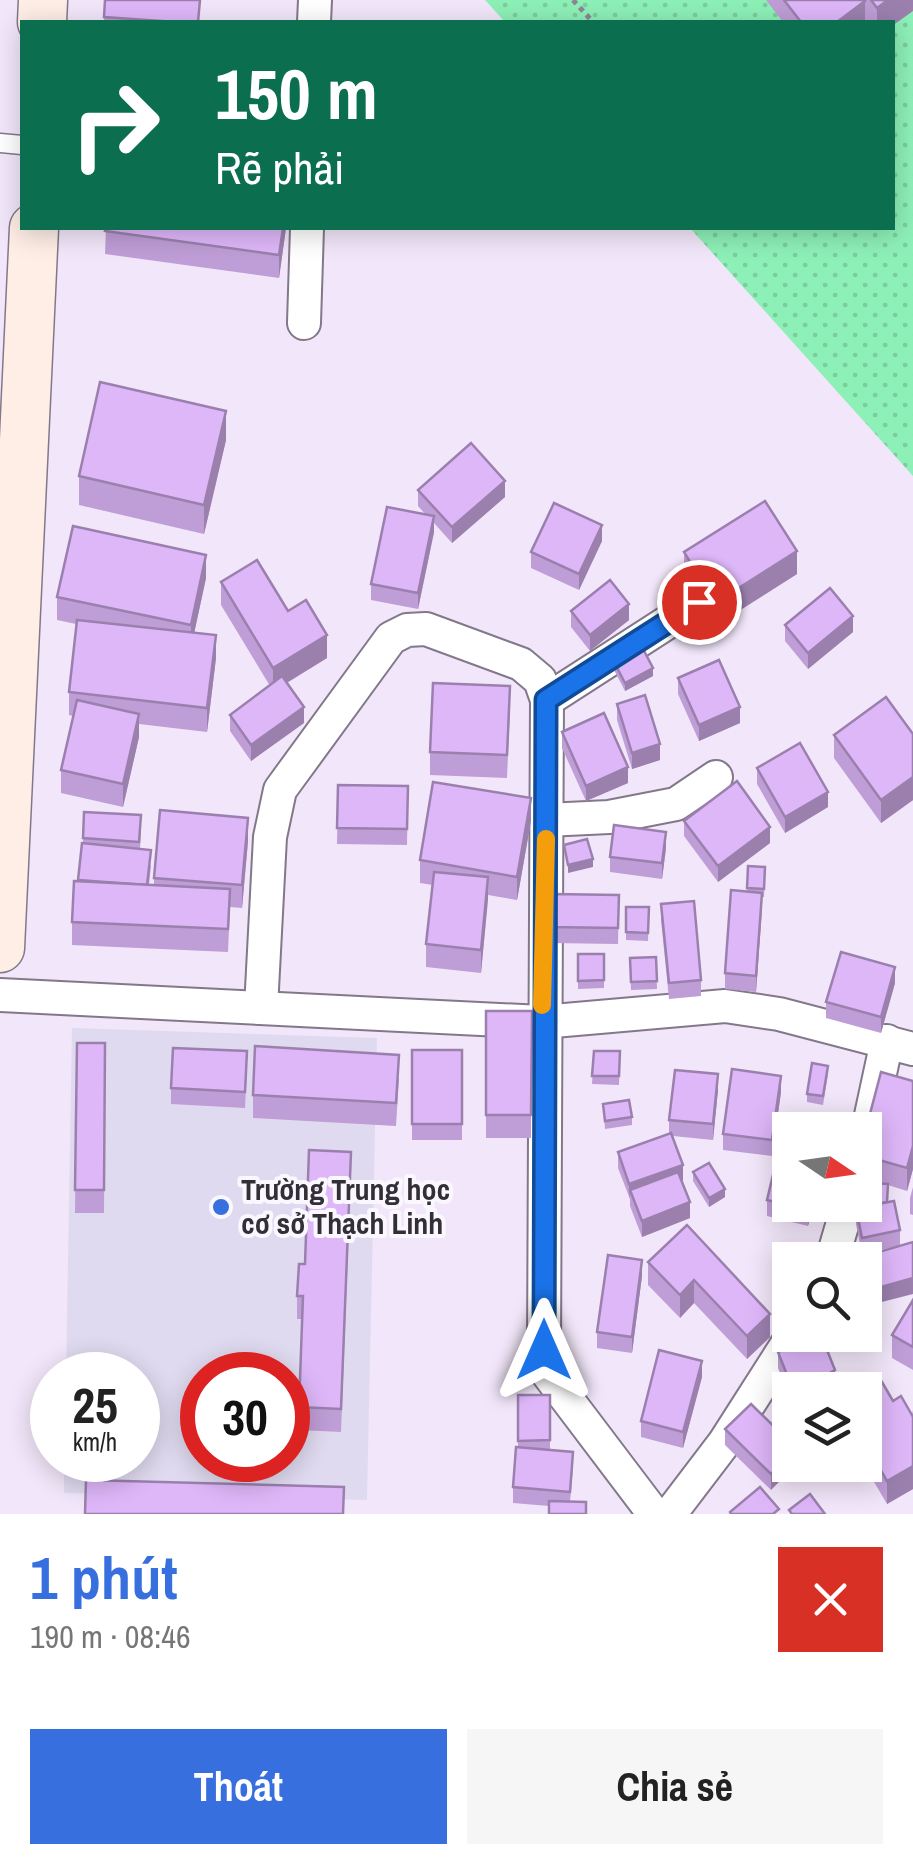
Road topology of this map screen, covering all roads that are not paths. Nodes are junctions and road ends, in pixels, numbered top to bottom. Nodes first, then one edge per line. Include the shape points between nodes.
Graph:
1 (34, 230) edge
2 (307, 230) edge
3 (304, 324) dead end
4 (9, 521) edge
5 (699, 602) edge
6 (546, 700) junction
7 (716, 777) dead end
8 (546, 820) junction
9 (0, 948) edge
10 (0, 994) edge
11 (260, 1008) junction
12 (542, 1022) junction
13 (900, 1045) edge
14 (876, 1112) edge
15 (782, 1352) edge
16 (654, 1514) edge
17 (670, 1514) edge

1 - 4 main road
2 - 3 street
4 - 9 main road
5 - 6 street
6 - 8 street
6 - 11 street via 540,680 520,664 426,629 391,638 280,790 270,837
7 - 8 street via 676,804
8 - 12 street
10 - 11 street
11 - 12 street
12 - 13 street via 725,1006
12 - 16 street via 548,1374
13 - 14 street
15 - 17 street

